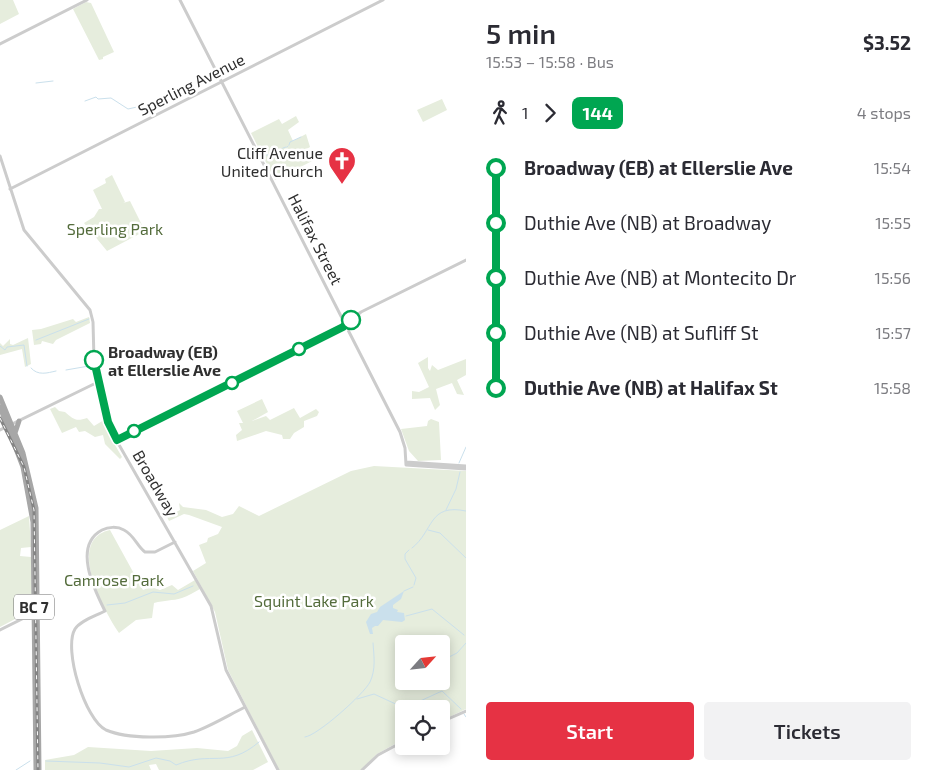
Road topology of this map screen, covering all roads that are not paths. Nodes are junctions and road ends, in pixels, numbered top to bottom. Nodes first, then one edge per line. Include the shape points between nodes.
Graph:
1 (87, 0) edge
2 (180, 0) edge
3 (383, 0) edge
4 (0, 44) edge
5 (222, 83) junction
6 (0, 156) edge
7 (10, 189) junction
8 (466, 260) edge
9 (346, 325) junction
10 (98, 382) junction
11 (0, 397) edge
12 (0, 408) edge
13 (19, 421) junction
14 (10, 425) junction
15 (0, 430) edge
16 (15, 433) junction
17 (117, 440) junction
18 (466, 468) edge
19 (175, 542) junction
20 (34, 613) junction
21 (0, 630) edge
22 (245, 706) junction
23 (466, 710) edge
24 (450, 718) edge
25 (395, 746) edge
26 (37, 770) edge
27 (278, 770) edge
28 (362, 770) edge

1 - 4 street
2 - 5 street, Halifax Street
3 - 5 street, Sperling Avenue
5 - 7 street, Sperling Avenue
5 - 9 street, Halifax Street
6 - 7 street, Broadway
7 - 10 street, Broadway via 27,235 90,310
8 - 9 street via 361,312
9 - 17 street
9 - 18 street, Halifax Street via 400,432 406,463
10 - 13 street
10 - 17 street, Broadway via 109,426
11 - 14 main road, BC 7
12 - 14 main road, BC 7
13 - 14 street
13 - 16 main road
14 - 15 street
14 - 16 main road, BC 7
14 - 20 main road, BC 7 via 25,472 31,507
16 - 26 main road, BC 7 via 32,487 38,532
17 - 19 street, Broadway
19 - 22 street, Broadway via 213,609 224,665
19 - 22 street via 154,552 145,552 122,529 101,531 94,537 89,546 88,570 105,612 79,625 73,636 77,684 101,727 136,736 197,731
20 - 21 street
20 - 26 main road, BC 7
22 - 27 street, Broadway
23 - 24 street
25 - 28 street via 378,755

